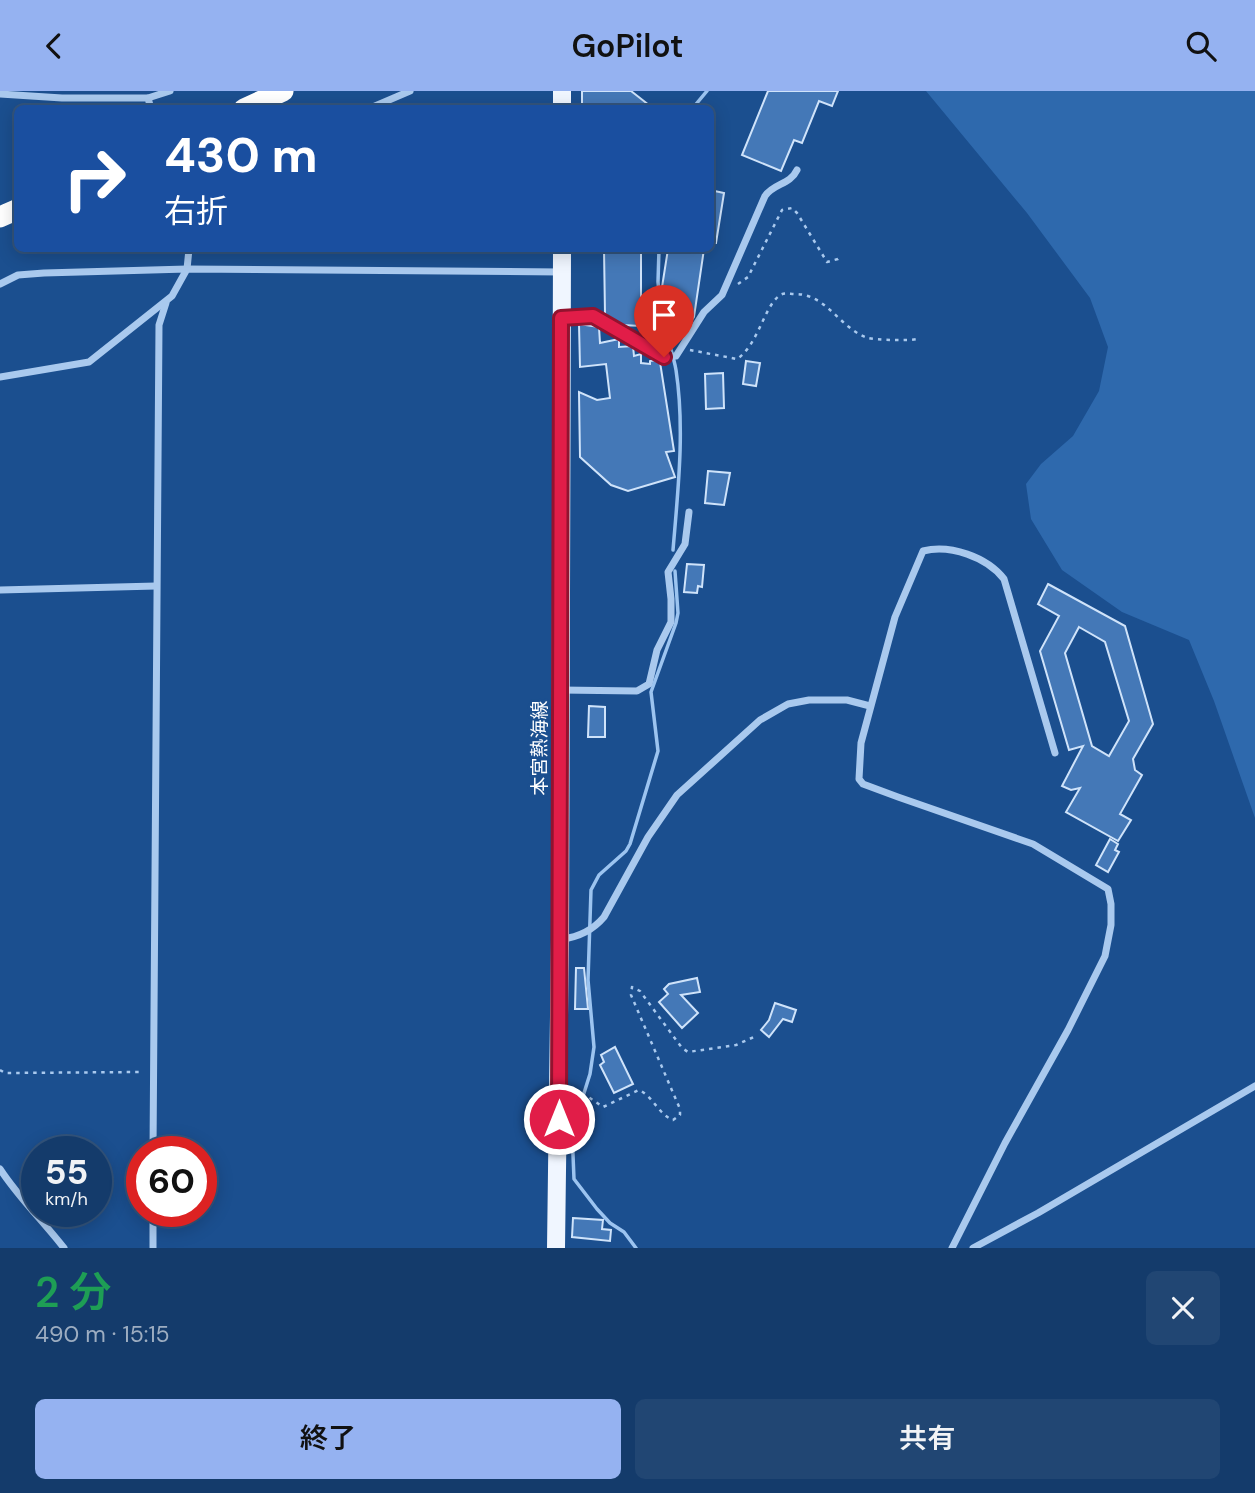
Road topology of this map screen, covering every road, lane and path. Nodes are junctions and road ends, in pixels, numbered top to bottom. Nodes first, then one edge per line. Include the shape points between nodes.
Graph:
1 (170, 91) edge
2 (283, 91) edge
3 (410, 91) edge
4 (0, 94) edge
5 (148, 98) junction
6 (150, 105) edge
7 (253, 105) edge
8 (377, 105) edge
9 (797, 170) dead end
10 (190, 252) edge
11 (562, 252) edge
12 (841, 255) dead end
13 (187, 269) junction
14 (562, 272) junction
15 (0, 284) edge
16 (725, 288) junction
17 (166, 303) junction
18 (561, 318) junction
19 (917, 339) dead end
20 (679, 348) junction
21 (0, 377) edge
22 (689, 512) dead end
23 (156, 586) junction
24 (0, 590) edge
25 (561, 690) junction
26 (870, 706) junction
27 (1055, 753) dead end
28 (560, 939) junction
29 (756, 1036) dead end
30 (0, 1070) edge
31 (153, 1072) junction
32 (1255, 1086) edge
33 (559, 1098) junction
34 (153, 1136) edge
35 (0, 1169) edge
36 (153, 1227) edge
37 (64, 1248) edge
38 (153, 1248) edge
39 (556, 1248) edge
40 (952, 1248) edge
41 (973, 1248) edge

1 - 5 street
2 - 7 highway
3 - 8 street
4 - 5 street
5 - 6 street
9 - 16 street via 791,180 765,195
10 - 13 street
11 - 14 main road, 本宮熱海線
12 - 16 path via 827,262 797,213 785,208 748,277
13 - 14 street
13 - 15 street via 18,275
13 - 17 street
14 - 18 main road, 本宮熱海線
16 - 20 street
17 - 21 street via 89,362
17 - 23 street via 159,325
18 - 20 street via 593,316 667,358 676,356
18 - 25 main road, 本宮熱海線
19 - 20 path via 867,338 820,300 783,293 737,359
22 - 25 street via 685,544 668,572 671,622 657,650 649,684 637,691
23 - 24 street
23 - 31 street
25 - 28 main road, 本宮熱海線
26 - 27 street via 895,617 923,551 940,549 977,558 993,566 1004,579
26 - 28 street via 847,700 809,700 789,704 760,720 677,795 596,927
26 - 40 street via 858,771 863,784 1033,844 1108,889 1111,898 1105,956
28 - 33 main road, 本宮熱海線
29 - 33 path via 736,1045 688,1052 632,987 631,995 680,1115 673,1120 666,1117 639,1090 603,1107 584,1095
30 - 31 path
31 - 34 street
32 - 41 street
33 - 39 main road, 本宮熱海線
35 - 37 street
36 - 38 street

